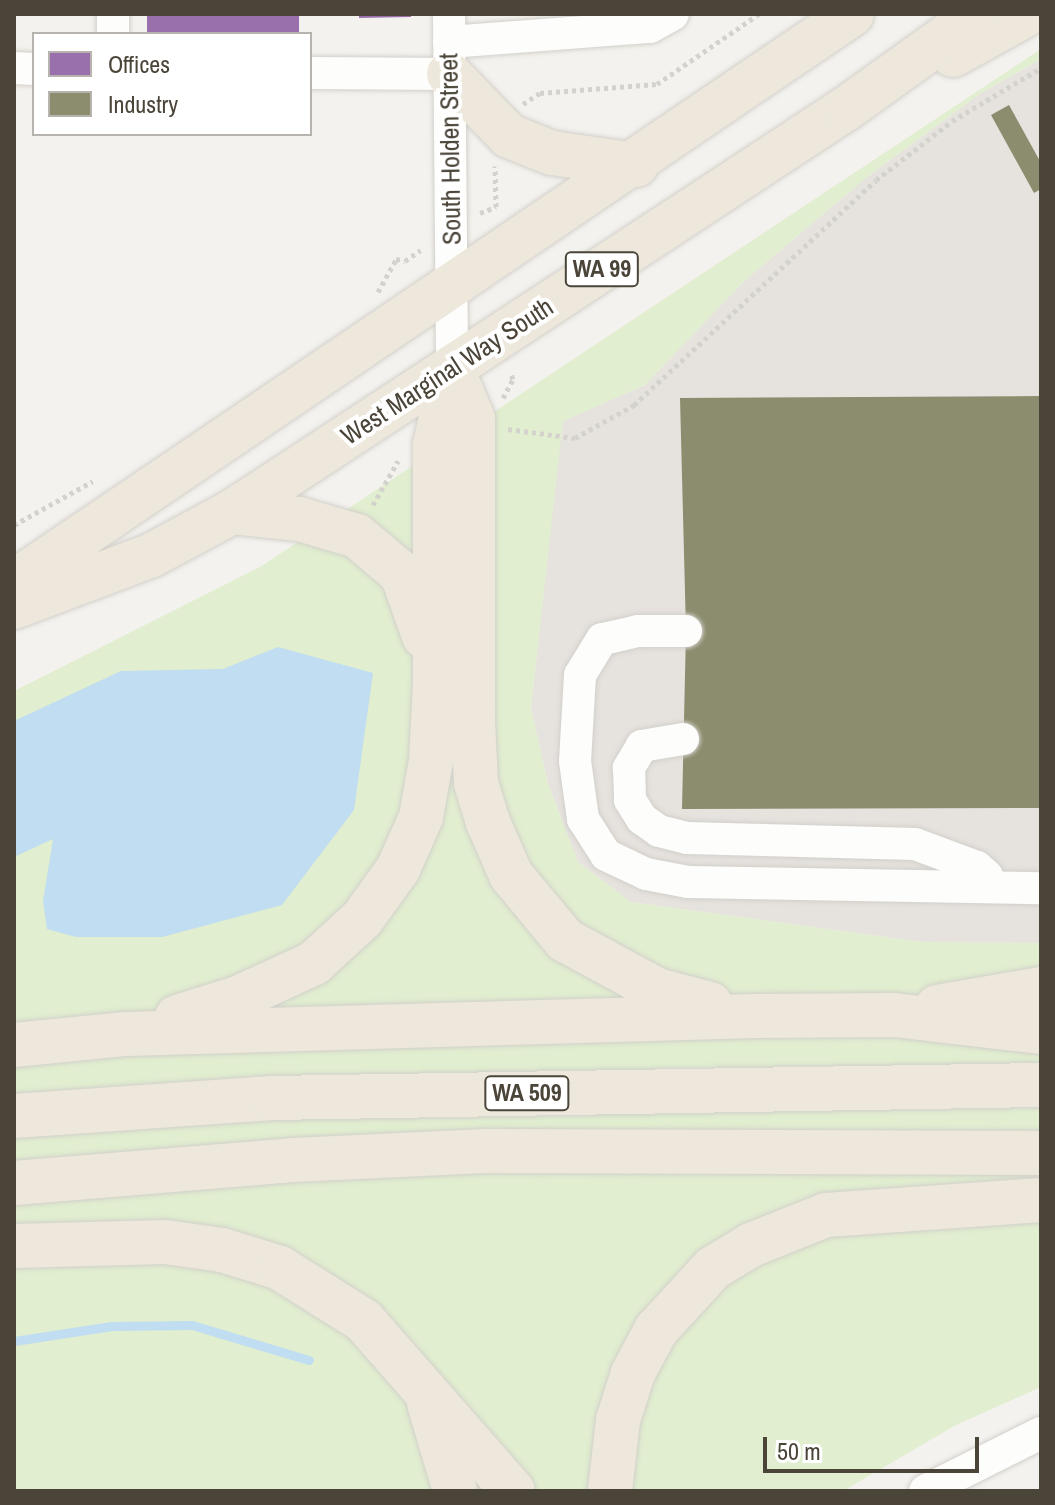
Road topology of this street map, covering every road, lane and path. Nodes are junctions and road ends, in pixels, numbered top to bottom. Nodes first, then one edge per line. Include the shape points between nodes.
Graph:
1 (673, 14) edge
2 (759, 14) edge
3 (852, 14) edge
4 (978, 14) edge
5 (1027, 14) edge
6 (449, 43) edge
7 (1041, 68) edge
8 (312, 73) edge
9 (529, 98) dead end
10 (847, 108) junction
11 (501, 153) dead end
12 (636, 165) junction
13 (489, 208) dead end
14 (451, 284) junction
15 (452, 369) junction
16 (508, 429) dead end
17 (400, 457) dead end
18 (232, 512) junction
19 (369, 512) dead end
20 (14, 582) edge
21 (14, 607) edge
22 (686, 631) dead end
23 (435, 681) junction
24 (683, 739) dead end
25 (987, 887) junction
26 (1041, 888) edge
27 (1041, 989) edge
28 (894, 1015) junction
29 (756, 1016) junction
30 (1041, 1032) edge
31 (126, 1034) junction
32 (14, 1045) edge
33 (1041, 1085) edge
34 (14, 1116) edge
35 (1041, 1153) edge
36 (14, 1183) edge
37 (1041, 1200) edge
38 (14, 1246) edge
39 (427, 1397) junction
40 (1041, 1433) edge
41 (455, 1491) edge
42 (513, 1491) edge
43 (610, 1491) edge
44 (925, 1491) edge

1 - 6 street via 650,27
2 - 9 path via 657,84
3 - 12 highway, WA 99
4 - 10 highway, West Marginal Way South / WA 99
5 - 10 highway
6 - 8 street
6 - 12 highway via 509,136 552,153
6 - 14 street, South Holden Street
7 - 16 path via 952,121 876,180 634,405 575,438
10 - 15 highway, West Marginal Way South / WA 99
11 - 13 path via 495,164 496,207
12 - 14 highway, WA 99
14 - 15 street, South Holden Street
14 - 20 highway
15 - 18 highway, West Marginal Way South / WA 99
15 - 23 highway via 435,444
15 - 29 highway via 473,419 476,783 511,875 565,940 607,967 657,990
17 - 19 path
18 - 21 highway, West Marginal Way South / WA 99 via 152,555
18 - 23 highway via 322,524 352,534 382,554 402,574 417,605
22 - 25 street via 638,631 602,639 580,675 575,761 583,819 606,855 646,874 688,882
23 - 31 highway via 431,761 421,817 398,869 362,919 314,963 238,998
24 - 25 street via 642,746 629,768 630,800 642,819 659,831 687,838 915,844 977,867 987,876
25 - 26 street
27 - 28 highway
28 - 29 highway
28 - 30 highway
29 - 31 highway
31 - 32 highway
33 - 34 highway, WA 509 via 272,1098
35 - 36 highway, WA 509 via 486,1151 293,1160
37 - 43 highway via 826,1215 751,1245 713,1268 656,1330 633,1373 618,1420
38 - 39 highway via 165,1242 222,1250 280,1268 364,1321
39 - 41 highway
39 - 42 highway via 493,1462
40 - 44 street

